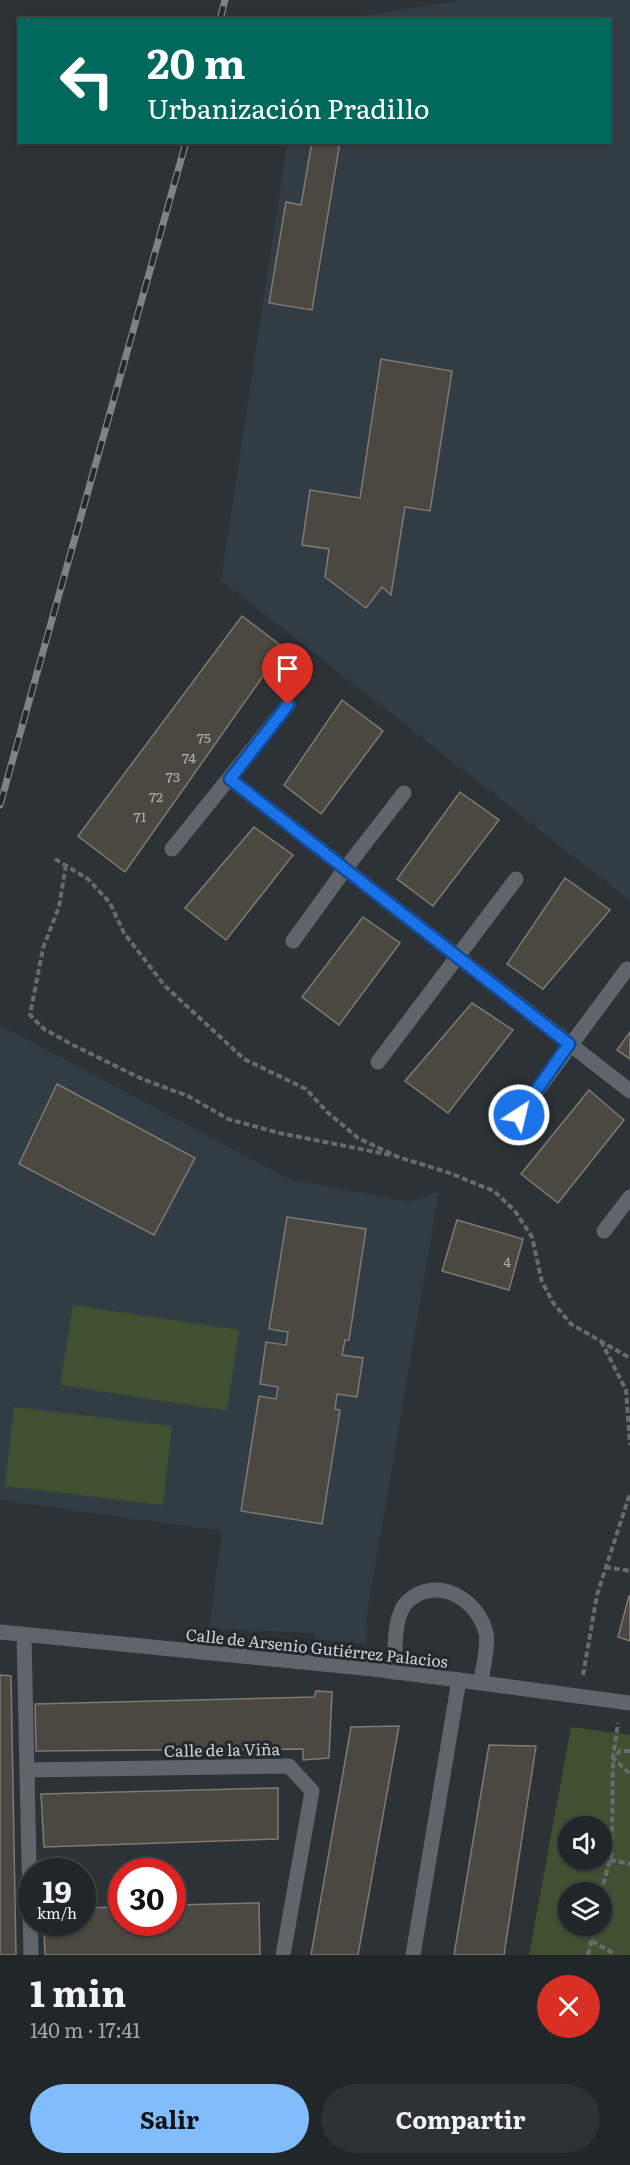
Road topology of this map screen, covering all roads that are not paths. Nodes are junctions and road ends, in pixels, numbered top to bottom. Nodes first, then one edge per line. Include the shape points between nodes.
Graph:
1 (288, 705) dead end
2 (230, 779) junction
3 (404, 794) dead end
4 (171, 849) dead end
5 (345, 869) junction
6 (516, 879) dead end
7 (293, 941) dead end
8 (458, 957) junction
9 (627, 969) dead end
10 (569, 1044) junction
11 (378, 1062) dead end
12 (630, 1091) edge
13 (519, 1115) dead end
14 (630, 1197) edge
15 (604, 1231) dead end
16 (0, 1632) edge
17 (24, 1634) junction
18 (394, 1672) junction
19 (459, 1680) junction
20 (481, 1683) junction
21 (626, 1702) edge
22 (27, 1770) junction
23 (31, 1955) edge
24 (283, 1955) edge
25 (413, 1955) edge

1 - 2 street
2 - 4 street
2 - 5 street
3 - 5 street
5 - 7 street
5 - 8 street
6 - 8 street
8 - 10 street
8 - 11 street
9 - 10 street
10 - 12 street
10 - 13 street
14 - 15 street
16 - 17 street, Calle de Arsenio Gutiérrez Palacios
17 - 18 street, Calle de Arsenio Gutiérrez Palacios
17 - 22 street
18 - 19 street, Calle de Arsenio Gutiérrez Palacios
18 - 20 street via 398,1620 408,1601 428,1591 453,1591 472,1605 486,1633
19 - 20 street, Calle de Arsenio Gutiérrez Palacios
19 - 25 street
20 - 21 street, Calle de Arsenio Gutiérrez Palacios
22 - 23 street
22 - 24 street, Calle de la Viña via 289,1766 312,1791

